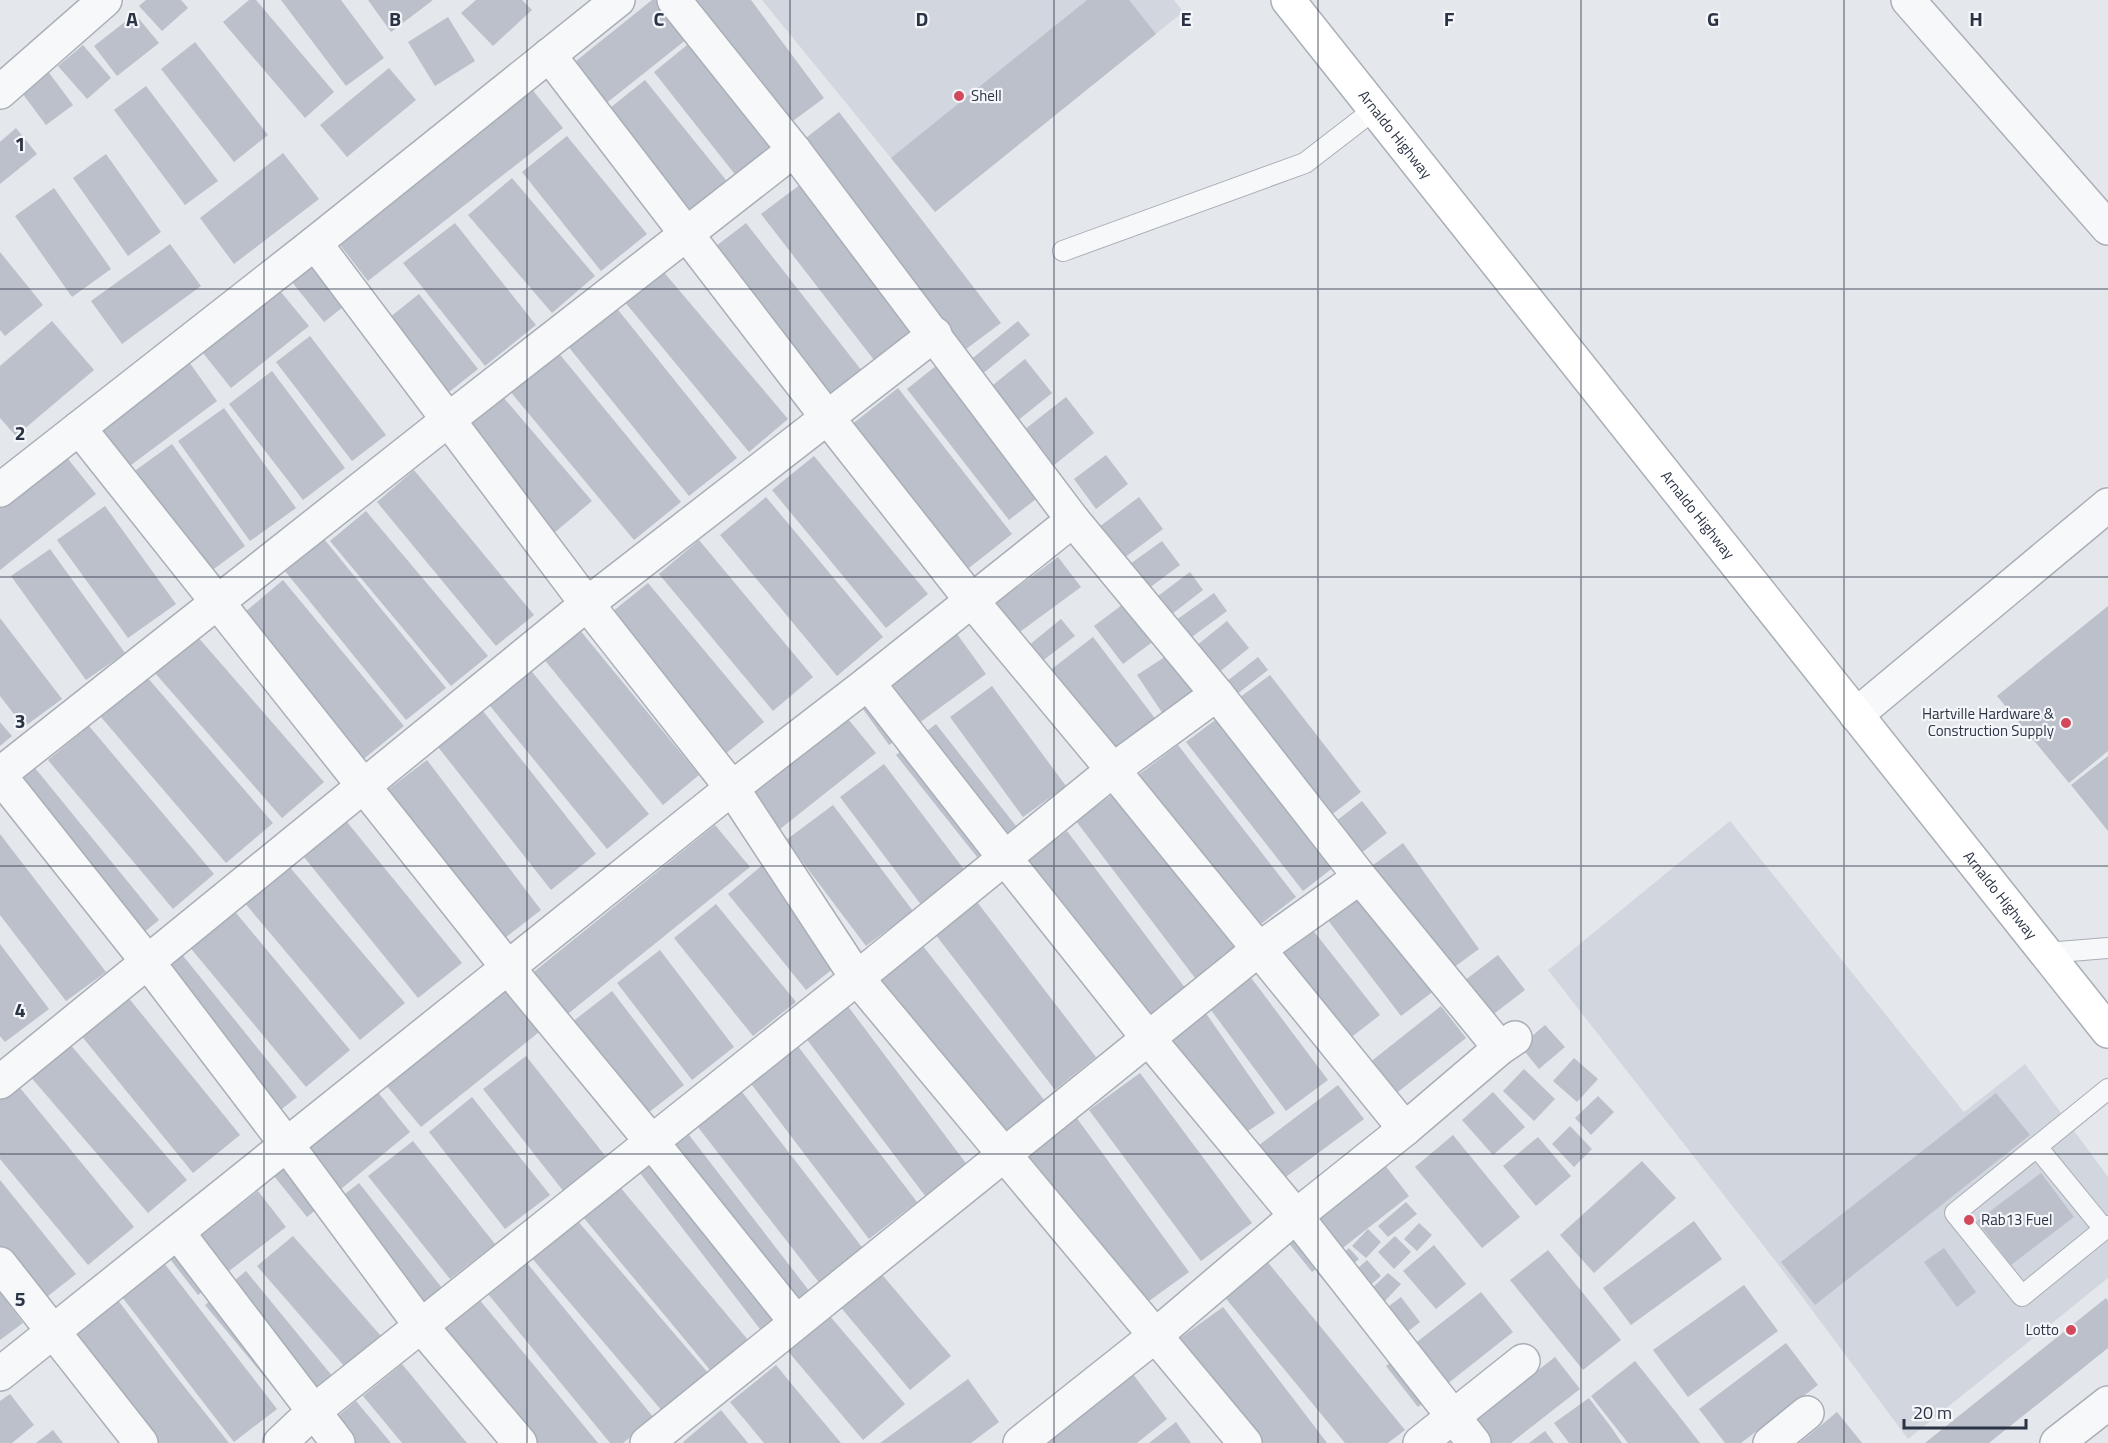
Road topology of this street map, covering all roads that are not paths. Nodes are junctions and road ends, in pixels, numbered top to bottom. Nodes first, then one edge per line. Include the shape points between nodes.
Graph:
1 (105, 0) edge
2 (618, 0) edge
3 (674, 0) edge
4 (1288, 0) edge
5 (1908, 0) edge
6 (549, 55) junction
7 (1, 88) edge
8 (1375, 109) junction
9 (794, 150) junction
10 (2108, 228) edge
11 (685, 235) junction
12 (315, 243) junction
13 (1062, 251) dead end
14 (935, 334) junction
15 (826, 417) junction
16 (448, 420) junction
17 (79, 428) junction
18 (0, 490) edge
19 (2108, 505) edge
20 (1073, 520) junction
21 (972, 601) junction
22 (216, 603) junction
23 (587, 604) junction
24 (868, 683) junction
25 (1217, 694) junction
26 (1856, 715) junction
27 (1113, 770) junction
28 (0, 775) edge
29 (363, 786) junction
30 (732, 788) junction
31 (1004, 857) junction
32 (1360, 877) junction
33 (2108, 948) edge
34 (1259, 949) junction
35 (2046, 953) junction
36 (147, 961) junction
37 (508, 969) junction
38 (857, 978) junction
39 (2108, 1031) edge
40 (1148, 1038) junction
41 (0, 1082) edge
42 (2108, 1089) edge
43 (1405, 1129) junction
44 (651, 1141) junction
45 (287, 1145) junction
46 (2037, 1147) junction
47 (1004, 1153) junction
48 (1296, 1216) junction
49 (2106, 1228) edge
50 (178, 1233) junction
51 (0, 1264) edge
52 (796, 1322) junction
53 (421, 1326) junction
54 (55, 1331) junction
55 (1156, 1335) junction
56 (1523, 1361) dead end
57 (0, 1374) edge
58 (2108, 1402) edge
59 (313, 1412) junction
60 (1807, 1413) dead end
61 (1453, 1417) junction
62 (141, 1443) edge
63 (280, 1443) edge
64 (338, 1443) edge
65 (520, 1443) edge
66 (647, 1443) edge
67 (1020, 1443) edge
68 (1245, 1443) edge
69 (1420, 1443) edge
70 (1474, 1443) edge
71 (1770, 1443) edge
72 (2057, 1443) edge

1 - 7 street
2 - 6 street
3 - 9 street
4 - 8 main road, Arnaldo Highway
5 - 10 street
6 - 11 street
6 - 12 street
8 - 13 lane via 1305,163
8 - 26 main road, Arnaldo Highway
9 - 11 street
9 - 14 street
11 - 15 street
11 - 16 street
12 - 16 street
12 - 17 street
14 - 15 street
14 - 20 street
15 - 21 street
15 - 23 street
16 - 22 street
16 - 23 street
17 - 18 street
17 - 22 street
19 - 26 street
20 - 21 street
20 - 25 street
21 - 24 street
21 - 27 street
22 - 28 street
22 - 29 street
23 - 29 street
23 - 30 street
24 - 30 street
24 - 31 street
25 - 27 street
25 - 32 street
26 - 35 main road, Arnaldo Highway
27 - 31 street
27 - 34 street
28 - 36 street
29 - 36 street
29 - 37 street
30 - 37 street
30 - 38 street
31 - 38 street
31 - 40 street
32 - 34 street
32 - 43 street via 1507,1043
33 - 35 lane
34 - 40 street
34 - 43 street
35 - 39 main road, Arnaldo Highway
36 - 41 street
36 - 45 street
37 - 44 street
37 - 45 street
38 - 44 street
38 - 47 street
40 - 47 street
40 - 48 street
42 - 46 lane
43 - 48 street
44 - 52 street
44 - 53 street
45 - 50 street
45 - 53 street
46 - 49 lane
46 - 49 lane via 1954,1214 2022,1296
47 - 52 street
47 - 55 street
48 - 55 street
48 - 61 street
50 - 54 street
50 - 59 street
51 - 54 street
52 - 66 street
53 - 59 street
53 - 65 street
54 - 57 street
54 - 62 street
55 - 67 street
55 - 68 street
56 - 61 street
58 - 72 street
59 - 63 street
59 - 64 street
60 - 71 street
61 - 69 street
61 - 70 street

